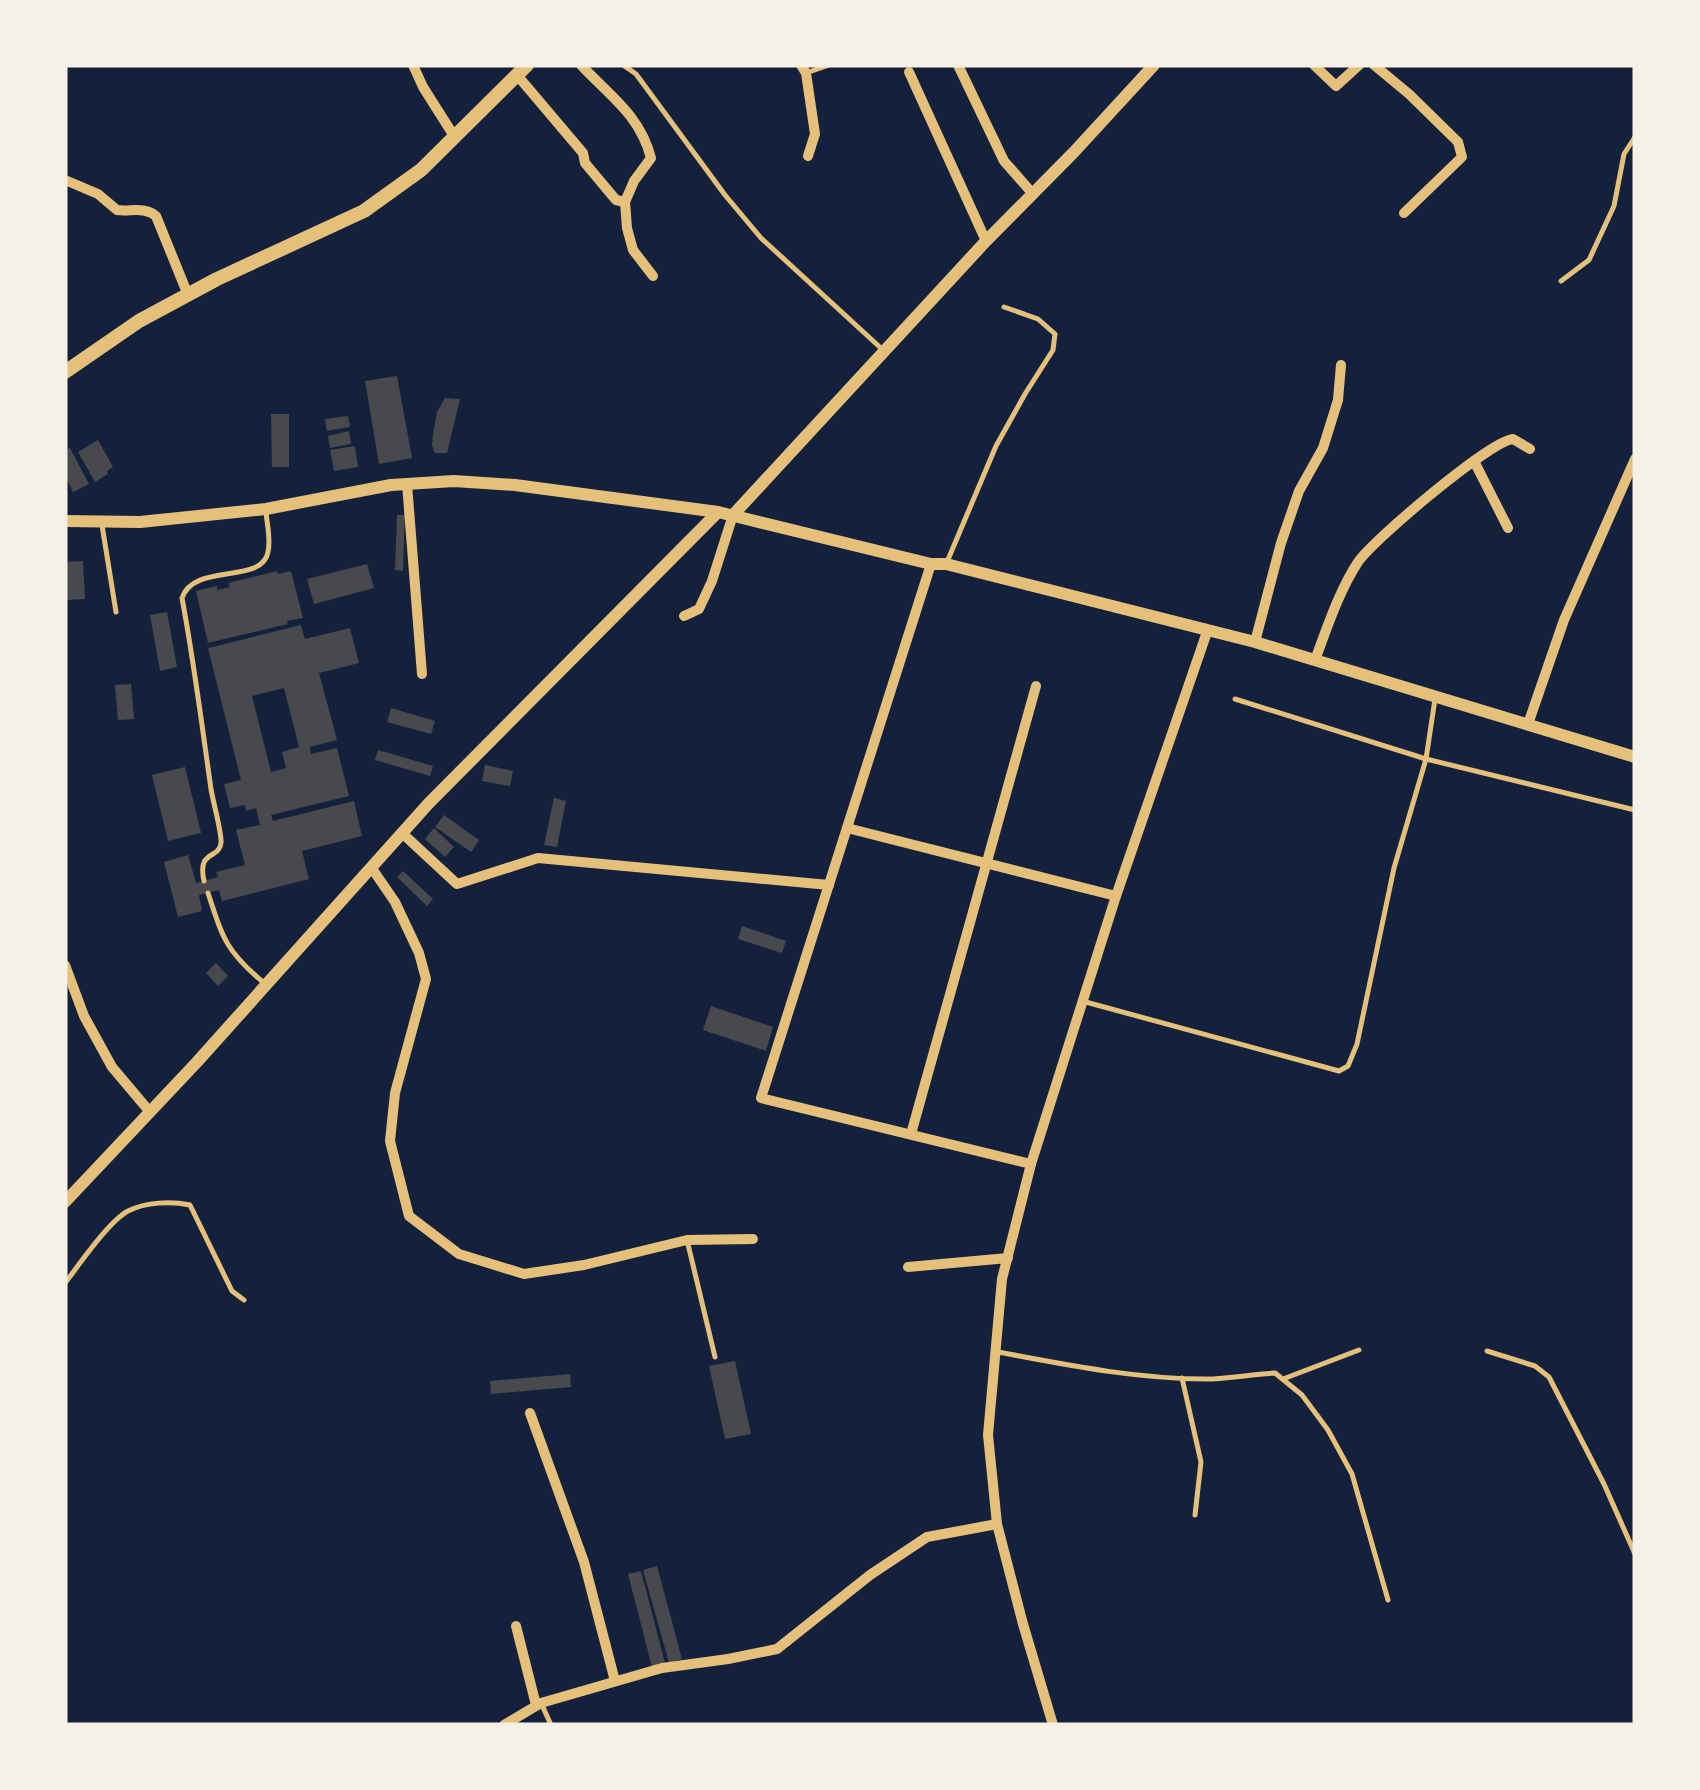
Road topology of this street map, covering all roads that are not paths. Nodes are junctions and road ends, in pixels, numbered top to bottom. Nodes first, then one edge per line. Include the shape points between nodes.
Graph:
1 (413, 65) edge
2 (582, 65) edge
3 (624, 65) edge
4 (829, 65) edge
5 (958, 65) edge
6 (1154, 65) edge
7 (1314, 65) edge
8 (1359, 65) edge
9 (1374, 65) edge
10 (804, 69) edge
11 (522, 70) edge
12 (909, 72) dead end
13 (454, 136) junction
14 (1635, 136) edge
15 (808, 156) dead end
16 (65, 180) edge
17 (1032, 194) junction
18 (625, 202) junction
19 (1404, 213) dead end
20 (986, 241) junction
21 (654, 276) dead end
22 (1561, 281) dead end
23 (188, 295) junction
24 (1004, 306) dead end
25 (884, 351) junction
26 (1340, 365) dead end
27 (65, 372) edge
28 (1530, 449) dead end
29 (1635, 459) edge
30 (1474, 461) junction
31 (407, 484) junction
32 (266, 509) junction
33 (718, 512) junction
34 (733, 515) junction
35 (65, 521) edge
36 (102, 522) junction
37 (1508, 528) dead end
38 (931, 564) junction
39 (946, 564) junction
40 (116, 612) dead end
41 (684, 616) dead end
42 (1207, 632) junction
43 (1256, 642) junction
44 (1315, 660) junction
45 (422, 674) dead end
46 (1036, 686) dead end
47 (1435, 696) junction
48 (1235, 700) dead end
49 (1528, 724) junction
50 (1635, 756) edge
51 (1426, 759) junction
52 (1635, 810) edge
53 (847, 828) junction
54 (402, 833) junction
55 (986, 863) junction
56 (371, 867) junction
57 (204, 881) dead end
58 (829, 886) junction
59 (208, 893) dead end
60 (1116, 896) junction
61 (65, 964) edge
62 (266, 985) junction
63 (1082, 1002) junction
64 (150, 1112) junction
65 (911, 1134) junction
66 (1031, 1164) junction
67 (65, 1202) edge
68 (752, 1239) dead end
69 (688, 1240) junction
70 (1008, 1258) junction
71 (908, 1266) dead end
72 (65, 1284) edge
73 (244, 1300) dead end
74 (1359, 1350) dead end
75 (1487, 1351) dead end
76 (995, 1352) junction
77 (715, 1357) dead end
78 (1182, 1378) junction
79 (1283, 1380) junction
80 (530, 1413) dead end
81 (1195, 1515) dead end
82 (998, 1524) junction
83 (1635, 1554) edge
84 (1388, 1600) dead end
85 (516, 1626) dead end
86 (614, 1682) junction
87 (538, 1704) junction
88 (504, 1725) edge
89 (550, 1725) edge
90 (1054, 1725) edge

1 - 13 street
2 - 18 street via 646,136 651,158
3 - 25 lane via 760,238
4 - 10 lane
5 - 17 street via 1004,160
6 - 17 street
7 - 8 street via 1336,86
9 - 19 street via 1458,142 1462,157
10 - 15 street via 815,134
11 - 13 main road
11 - 18 street via 591,171
12 - 20 street
13 - 23 main road via 364,211
14 - 22 lane via 1589,260
16 - 23 street via 117,210 152,212
17 - 20 street
18 - 21 street via 634,250
20 - 25 street
23 - 27 main road
24 - 39 lane via 1038,318 1055,334 1054,350 996,446
25 - 34 street
26 - 43 street via 1338,400 1281,543
28 - 30 street via 1507,439
29 - 49 street via 1564,620
30 - 37 street
30 - 44 street via 1364,555
31 - 32 street
31 - 33 street via 515,484
31 - 45 street
32 - 36 street
32 - 57 lane via 265,560 194,581 182,598 221,842 202,866
33 - 34 street
33 - 54 street
34 - 38 street
34 - 41 street via 706,595
35 - 36 street
36 - 40 lane
38 - 39 street
38 - 53 street
39 - 42 street
42 - 43 street
42 - 60 street
43 - 44 street
44 - 47 street
46 - 55 street
47 - 49 street
47 - 51 lane
48 - 51 lane
49 - 50 street
51 - 52 lane
51 - 63 lane via 1348,1066 1339,1071
53 - 55 street
53 - 58 street
54 - 56 street
54 - 58 street via 457,884 538,858
55 - 60 street
55 - 65 street
56 - 62 street
56 - 69 street via 394,902 426,979 395,1093 390,1141 409,1216 459,1254 524,1274
58 - 65 street via 761,1098
59 - 62 lane via 229,948
60 - 63 street
61 - 64 street via 112,1068
62 - 64 street
63 - 66 street
64 - 67 street
65 - 66 street
66 - 70 street
68 - 69 street
69 - 77 lane
70 - 71 street
70 - 76 street
72 - 73 lane via 127,1212 170,1200 190,1205 232,1291
74 - 79 lane
75 - 83 lane via 1549,1377
76 - 78 lane
76 - 82 street via 988,1435
78 - 79 lane via 1276,1373
78 - 81 lane via 1201,1462
79 - 84 lane via 1328,1430 1352,1474
80 - 86 street via 584,1562
82 - 86 street via 927,1537 777,1649
82 - 90 street
85 - 87 street
86 - 87 street
87 - 88 street
87 - 89 lane

